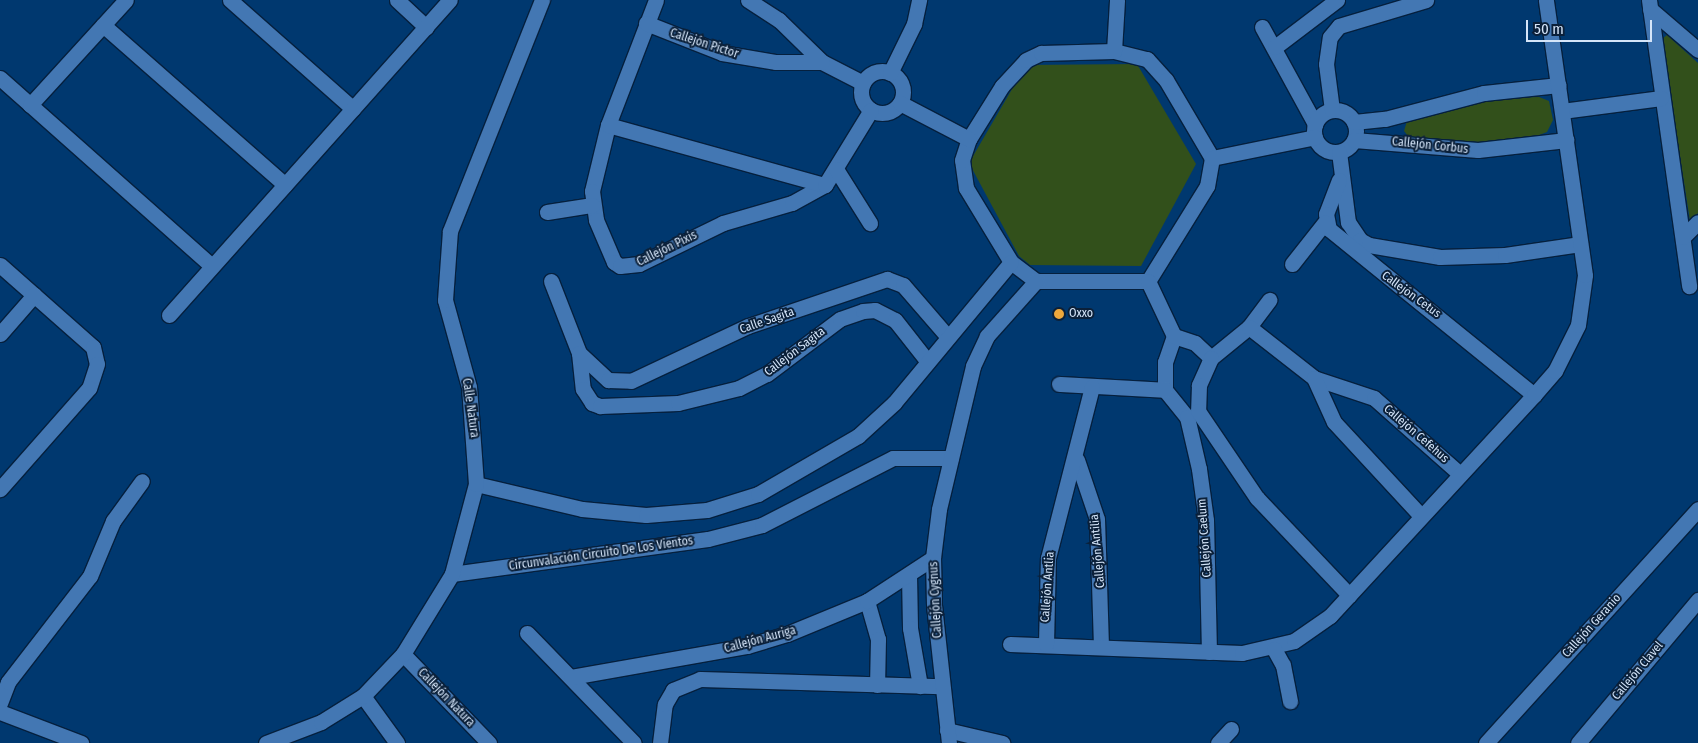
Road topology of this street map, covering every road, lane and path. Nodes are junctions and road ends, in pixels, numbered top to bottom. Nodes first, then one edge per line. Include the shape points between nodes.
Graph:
1 (126, 0) edge
2 (230, 0) edge
3 (397, 0) edge
4 (450, 0) edge
5 (542, 0) edge
6 (656, 0) edge
7 (748, 0) edge
8 (919, 0) edge
9 (1116, 0) edge
10 (1337, 0) edge
11 (1426, 0) edge
12 (1546, 0) edge
13 (1650, 4) edge
14 (646, 23) junction
15 (103, 25) junction
16 (426, 27) junction
17 (1262, 27) dead end
18 (1275, 47) junction
19 (1698, 50) edge
20 (1114, 51) junction
21 (822, 62) junction
22 (890, 72) junction
23 (0, 78) edge
24 (863, 83) junction
25 (1559, 85) junction
26 (1661, 98) junction
27 (900, 103) junction
28 (30, 105) junction
29 (353, 109) junction
30 (871, 110) junction
31 (1332, 110) junction
32 (1562, 112) junction
33 (1407, 114) junction
34 (1354, 122) junction
35 (608, 125) junction
36 (1315, 130) junction
37 (968, 139) junction
38 (1354, 140) junction
39 (1566, 140) junction
40 (1405, 143) junction
41 (1339, 152) junction
42 (1212, 158) junction
43 (836, 169) junction
44 (1340, 180) junction
45 (285, 185) junction
46 (825, 185) junction
47 (592, 205) junction
48 (547, 212) dead end
49 (1325, 222) junction
50 (1698, 222) edge
51 (870, 223) dead end
52 (1683, 237) junction
53 (1580, 244) junction
54 (1356, 245) junction
55 (1011, 262) junction
56 (0, 264) edge
57 (1292, 264) dead end
58 (212, 266) junction
59 (551, 281) dead end
60 (1036, 281) junction
61 (1148, 281) junction
62 (1689, 286) dead end
63 (34, 295) junction
64 (834, 300) junction
65 (1269, 300) dead end
66 (169, 315) dead end
67 (840, 319) junction
68 (1249, 327) junction
69 (0, 334) edge
70 (947, 336) junction
71 (1174, 336) junction
72 (579, 353) junction
73 (1211, 358) junction
74 (928, 362) junction
75 (1314, 378) junction
76 (631, 381) junction
77 (1059, 384) dead end
78 (1092, 387) junction
79 (1165, 390) junction
80 (1534, 395) junction
81 (640, 404) junction
82 (1192, 414) junction
83 (951, 458) junction
84 (1077, 460) junction
85 (1460, 474) junction
86 (142, 481) dead end
87 (476, 484) junction
88 (0, 489) edge
89 (1698, 509) edge
90 (1421, 516) junction
91 (933, 558) junction
92 (452, 574) junction
93 (909, 576) junction
94 (1349, 595) junction
95 (1698, 600) edge
96 (867, 601) junction
97 (527, 633) dead end
98 (1010, 644) dead end
99 (1046, 644) junction
100 (1101, 646) junction
101 (1274, 649) junction
102 (1209, 652) junction
103 (402, 654) junction
104 (571, 677) junction
105 (877, 686) junction
106 (920, 686) junction
107 (942, 686) junction
108 (363, 696) junction
109 (1290, 702) dead end
110 (0, 703) edge
111 (0, 712) edge
112 (1231, 729) dead end
113 (49, 737) edge
114 (948, 737) edge
115 (81, 743) edge
116 (266, 743) edge
117 (397, 743) edge
118 (489, 743) edge
119 (634, 743) edge
120 (660, 743) edge
121 (1002, 743) edge
122 (1218, 743) edge
123 (1486, 743) edge
124 (1578, 743) edge

1 - 15 street
2 - 29 street
3 - 16 street
4 - 16 street
5 - 87 street, Calle Natura via 464,189 445,269 445,300 469,387
6 - 14 street, Callejón Pixis
7 - 21 street, Callejón Pictor via 779,20
8 - 22 street via 914,24
9 - 20 street
10 - 18 street
11 - 31 street via 1339,26 1330,36 1326,64
12 - 25 street
13 - 19 street
13 - 26 street
14 - 21 street, Callejón Pictor via 722,52 776,62
14 - 35 street, Callejón Pixis
15 - 28 street
15 - 45 street
16 - 29 street
17 - 18 street
18 - 36 street
20 - 37 street via 1041,53 1026,60 1002,86
20 - 42 street via 1137,55 1156,66
21 - 24 street, Callejón Pictor
22 - 24 street via 871,74
22 - 27 street via 902,85
23 - 28 street
24 - 30 street via 862,98
25 - 32 street
25 - 33 street, Callejón Corbus via 1484,93
26 - 32 street
26 - 52 street
27 - 30 street via 887,112
27 - 37 street
28 - 58 street
29 - 45 street
30 - 43 street, Callejón Pixis
31 - 34 street via 1345,113
31 - 36 street
32 - 39 street
33 - 34 street, Callejón Corbus
33 - 40 street via 1396,129
34 - 38 street
35 - 46 street
35 - 47 street, Callejón Pixis via 596,168
36 - 41 street via 1324,150
36 - 42 street
37 - 55 street via 962,176
38 - 40 street, Callejón Corbus
38 - 41 street
39 - 40 street, Callejón Corbus via 1478,150
39 - 53 street
41 - 44 street, Callejón Cetus
42 - 61 street via 1207,186
43 - 46 street, Callejón Pixis
43 - 51 street
44 - 49 street, Callejón Cetus
44 - 54 street, Callejón Cetus
45 - 58 street
46 - 47 street, Callejón Pixis via 792,203 723,223 628,267 620,266 609,254
47 - 48 street
49 - 54 street, Callejón Cetus
49 - 57 street
50 - 52 street
52 - 62 street
53 - 54 street, Callejón Cetus via 1505,255 1440,257
53 - 80 street via 1585,275 1578,325 1554,371
54 - 80 street, Callejón Cetus
55 - 60 street
55 - 70 street
56 - 63 street
58 - 66 street
59 - 72 street, Callejón Sagita
60 - 61 street
60 - 83 street via 987,336 965,394
61 - 71 street
63 - 69 street
63 - 88 street via 93,347 97,364 89,388
64 - 67 street
64 - 70 street, Calle Sagita via 876,282 897,280
64 - 76 street, Calle Sagita via 748,326
65 - 68 street
67 - 74 street, Callejón Sagita via 863,311 886,314
67 - 81 street, Callejón Sagita via 767,374 738,388 678,402
68 - 73 street
68 - 75 street, Callejón Cefehus
70 - 74 street
71 - 73 street via 1194,343
71 - 79 street via 1165,362
72 - 76 street via 608,380
72 - 81 street, Callejón Sagita via 583,389 592,403
73 - 82 street, Callejón Caelum via 1199,385
74 - 87 street via 894,403 858,436 758,494 707,510 646,515 582,509
75 - 85 street, Callejón Cefehus via 1374,398
75 - 90 street, Callejón Cefehus via 1334,422
76 - 81 street
77 - 78 street
78 - 79 street
78 - 84 street, Callejón Antlia
79 - 82 street, Callejón Caelum
80 - 85 street
82 - 94 street, Callejón Caelum via 1257,498
82 - 102 street, Callejón Caelum via 1206,520
83 - 91 street, Callejón Cygnus
83 - 92 street, Circunvalación Circuito De Los Vientos via 893,458 762,525 708,539
84 - 99 street, Callejón Antlia via 1048,558
84 - 100 street, Callejón Antilia via 1097,519
85 - 90 street
86 - 110 street via 112,521 86,582 8,682
87 - 92 street, Calle Natura
89 - 123 street, Callejón Geranio
90 - 94 street
91 - 93 street, Callejón Auriga
91 - 107 street, Callejón Cygnus
92 - 103 street, Calle Natura
93 - 96 street, Callejón Auriga
93 - 106 street via 910,628
94 - 101 street via 1314,629
95 - 124 street, Callejón Clavel
96 - 104 street, Callejón Auriga via 820,623 747,646
96 - 105 street via 878,639
97 - 104 street
98 - 99 street
99 - 100 street
100 - 102 street
101 - 102 street
101 - 109 street via 1283,665
103 - 108 street, Calle Natura
103 - 118 street, Callejón Natura
104 - 119 street
105 - 106 street
105 - 120 street via 728,677 684,683 665,704
106 - 107 street
107 - 114 street, Callejón Cygnus
108 - 116 street, Calle Natura via 320,722
108 - 117 street
111 - 113 street
112 - 122 street
113 - 115 street
114 - 121 street

